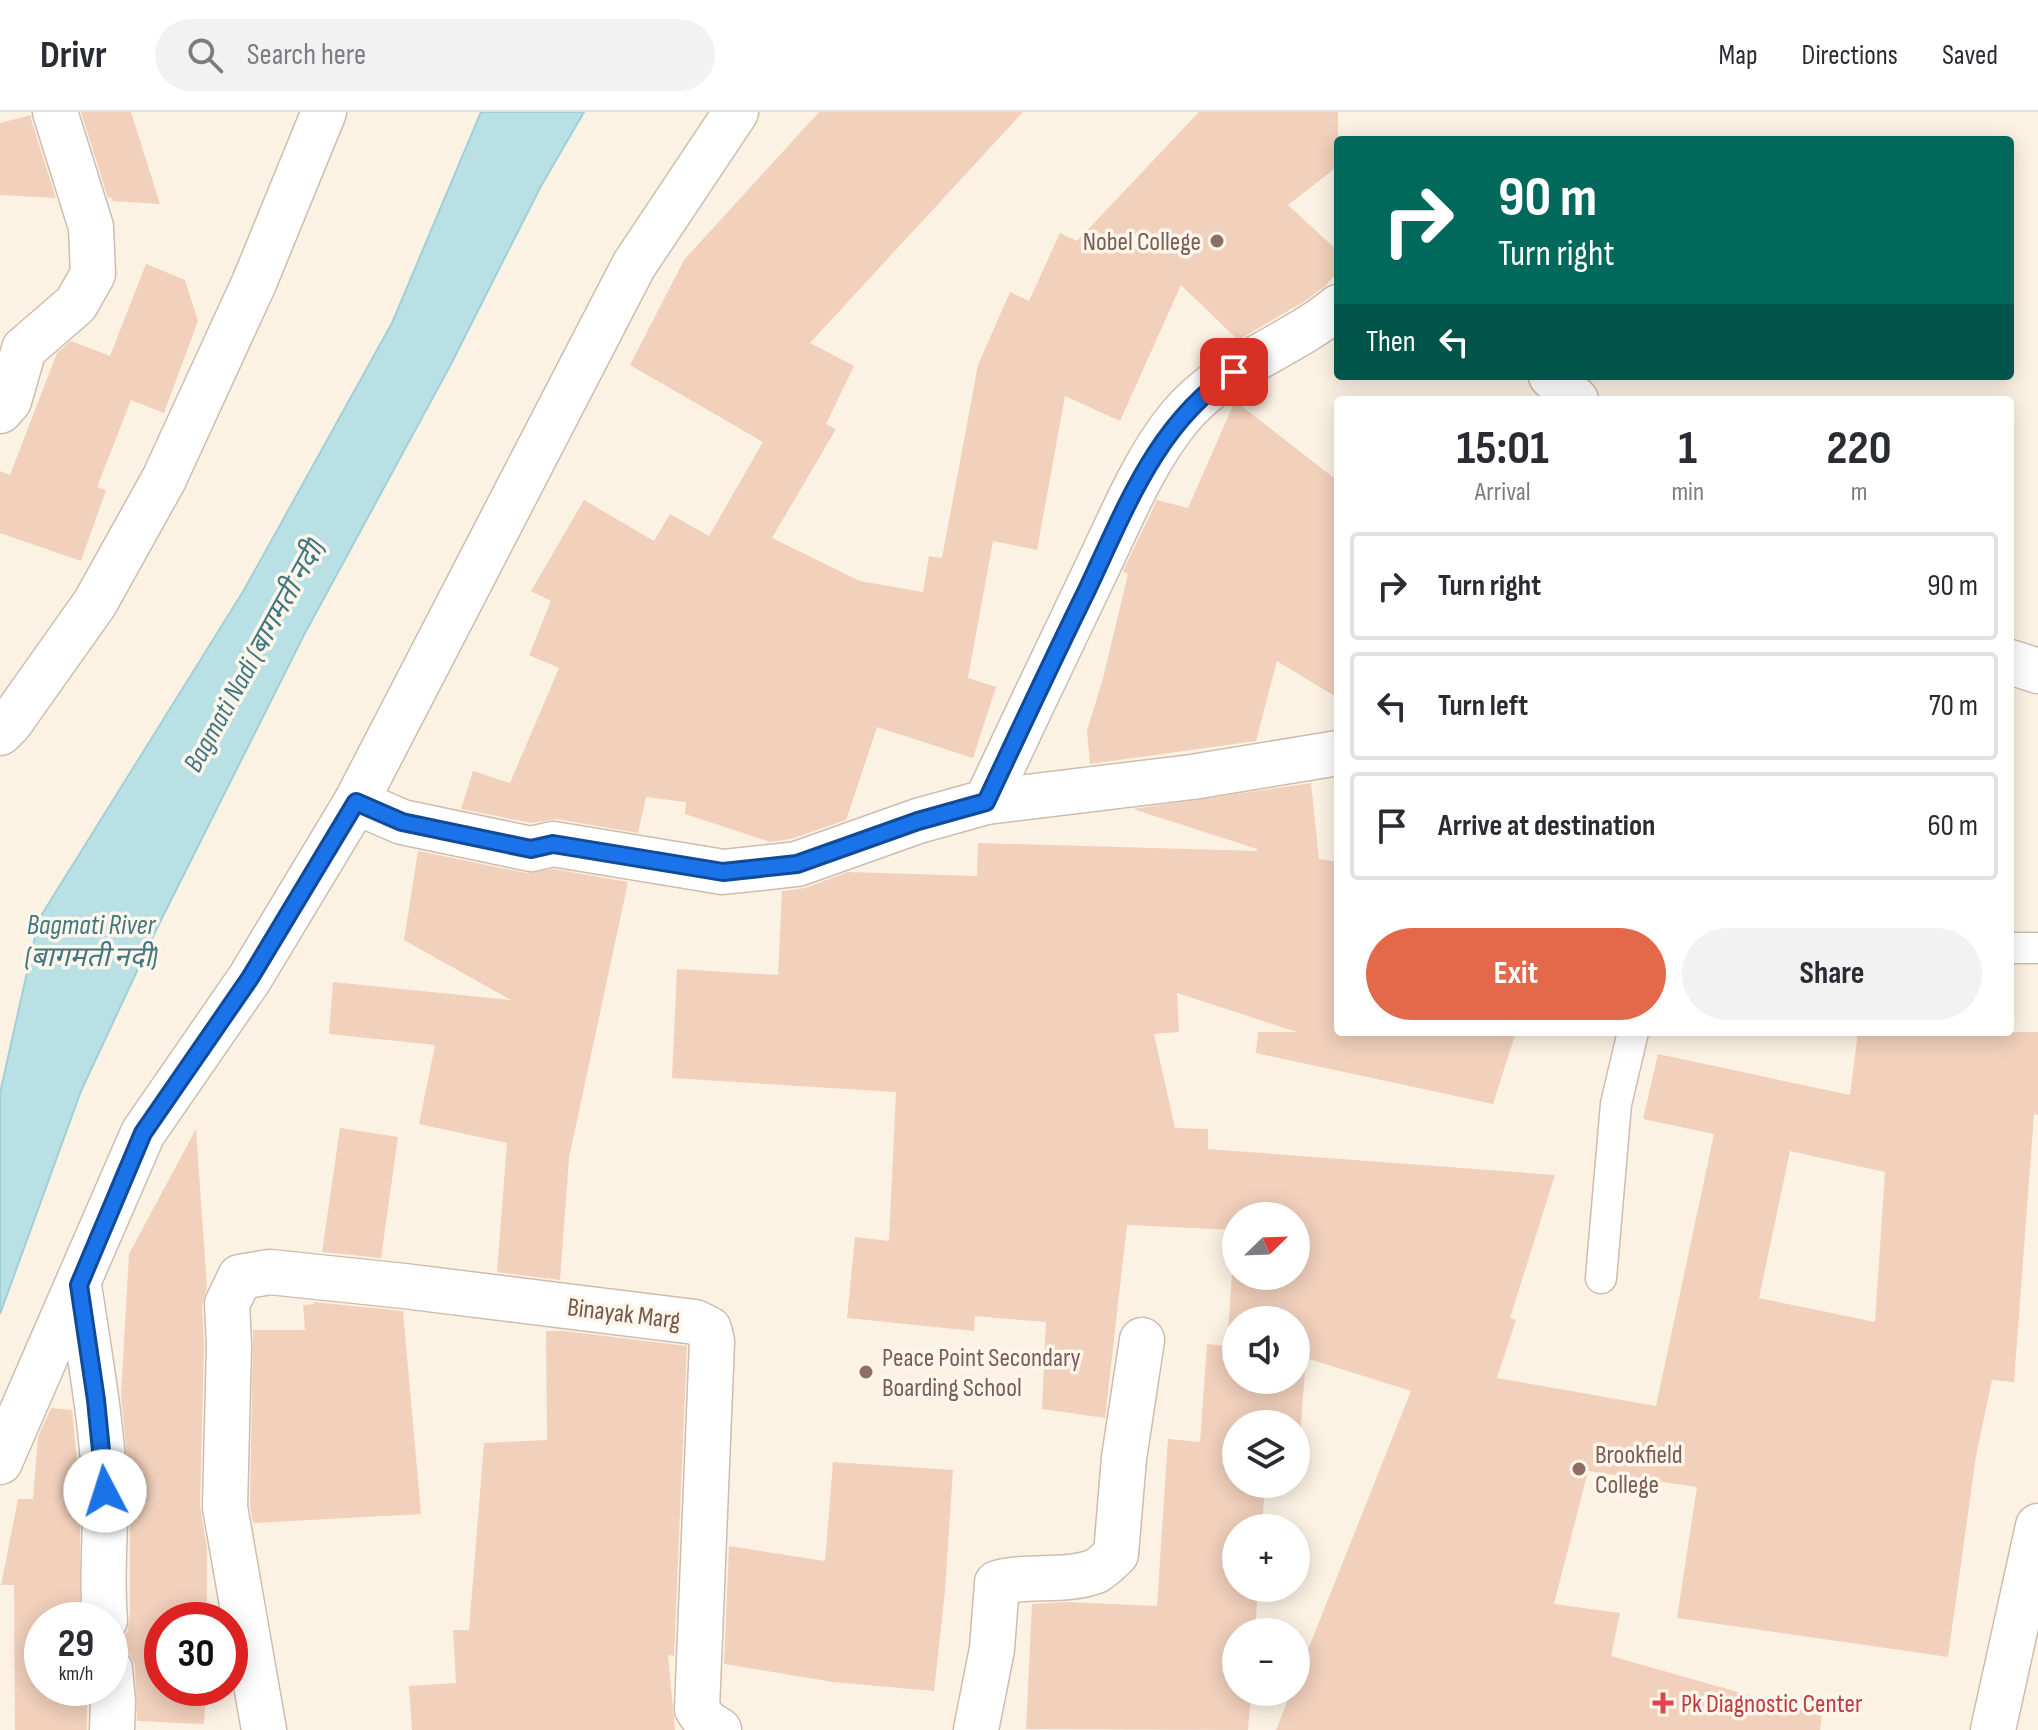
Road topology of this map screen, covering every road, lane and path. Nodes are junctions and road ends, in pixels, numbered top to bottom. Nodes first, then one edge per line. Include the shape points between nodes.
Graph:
1 (55, 112) edge
2 (324, 112) edge
3 (736, 112) edge
4 (1334, 310) edge
5 (1555, 380) edge
6 (1572, 396) edge
7 (0, 411) edge
8 (2014, 663) edge
9 (2038, 671) edge
10 (0, 733) edge
11 (1334, 754) edge
12 (356, 802) junction
13 (986, 802) junction
14 (2014, 948) edge
15 (2038, 948) edge
16 (1632, 1036) edge
17 (1601, 1278) dead end
18 (79, 1285) junction
19 (1142, 1340) dead end
20 (0, 1462) edge
21 (2038, 1526) edge
22 (103, 1602) edge
23 (113, 1706) edge
24 (112, 1730) edge
25 (264, 1730) edge
26 (719, 1730) edge
27 (976, 1730) edge
28 (1993, 1730) edge

1 - 7 street via 91,227 93,274 76,304 24,349 9,401
2 - 10 street via 254,283 164,479 95,603
3 - 12 street via 634,265
4 - 13 street via 1214,385 1180,417 1143,474
5 - 6 street
8 - 9 street
11 - 13 street
12 - 13 street via 402,822 531,849 553,844 723,872 797,864
12 - 18 street via 250,978 143,1133
14 - 15 lane
16 - 17 lane via 1616,1104
18 - 20 street
18 - 22 street via 105,1491
19 - 27 street via 1116,1554 1097,1570 997,1583 992,1649
21 - 28 street
23 - 24 street
25 - 26 street, Binayak Marg via 225,1507 227,1304 240,1277 270,1272 695,1322 709,1329 697,1709

